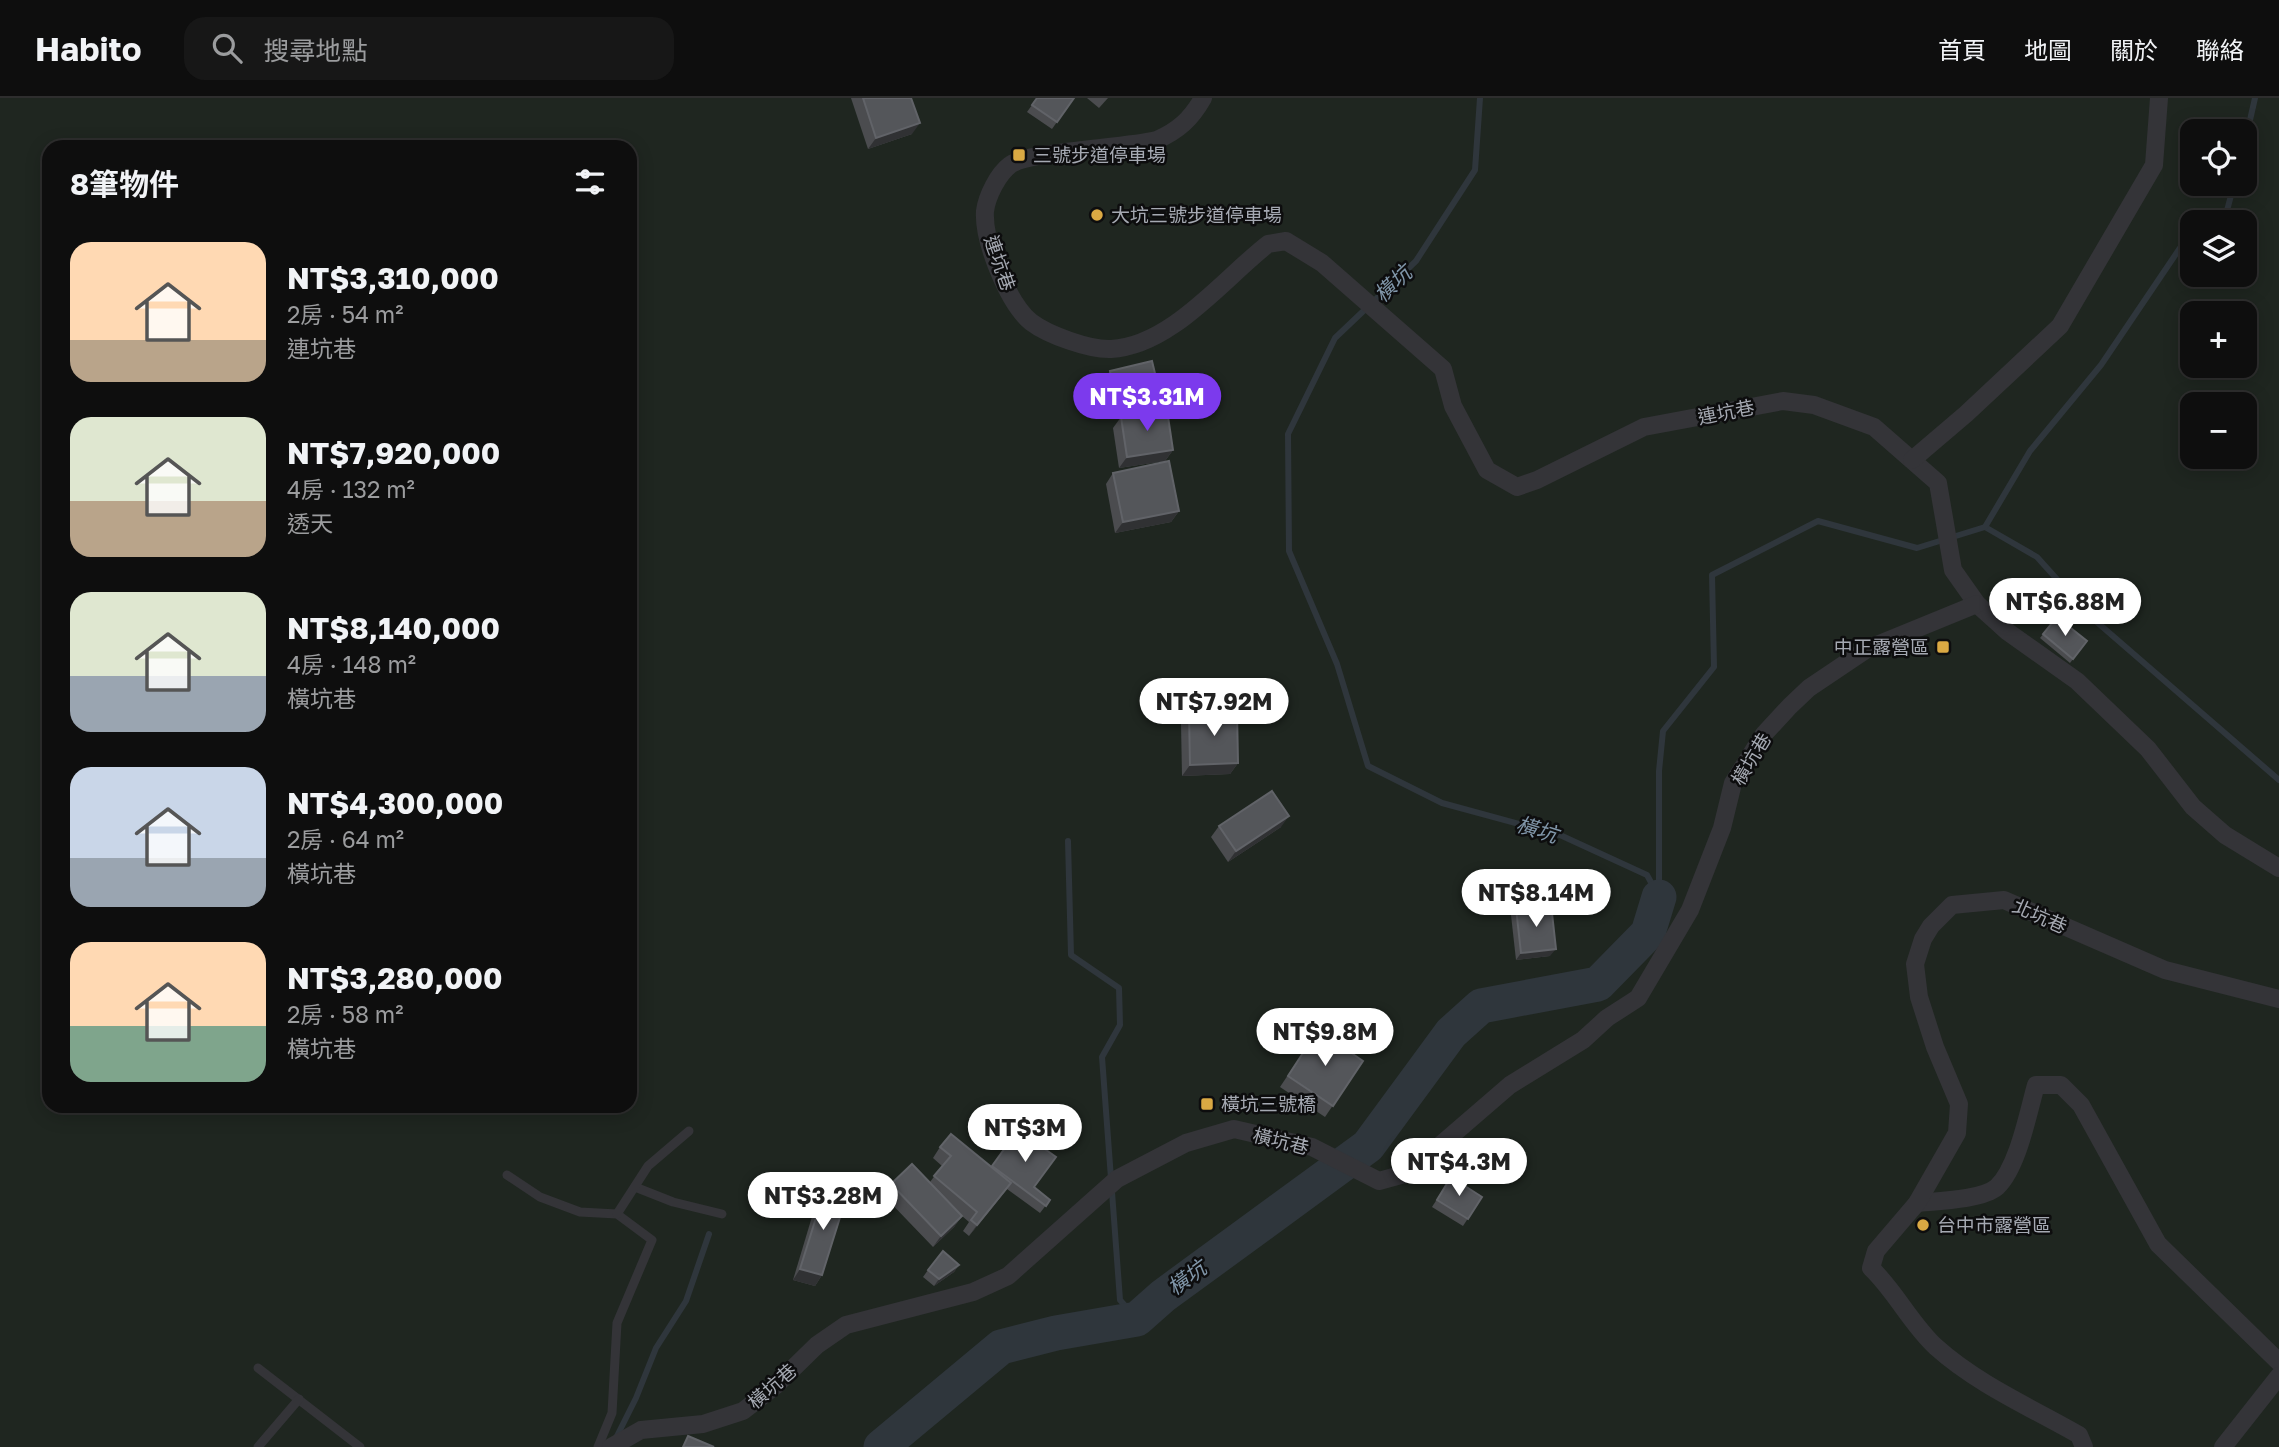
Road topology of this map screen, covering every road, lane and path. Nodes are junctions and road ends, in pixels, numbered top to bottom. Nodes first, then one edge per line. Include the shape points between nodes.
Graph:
1 (1203, 98) edge
2 (2159, 98) edge
3 (1912, 460) junction
4 (1977, 604) junction
5 (2279, 869) edge
6 (2279, 999) edge
7 (689, 1131) dead end
8 (507, 1175) dead end
9 (635, 1187) junction
10 (1917, 1203) junction
11 (617, 1214) junction
12 (722, 1214) dead end
13 (2279, 1363) edge
14 (258, 1368) dead end
15 (2279, 1376) edge
16 (299, 1399) junction
17 (258, 1447) edge
18 (360, 1447) edge
19 (598, 1447) edge
20 (611, 1447) edge
21 (2084, 1447) edge
22 (2223, 1447) edge

1 - 3 street, 連坑巷 via 1189,120 1157,140 1034,157 1011,164 993,186 985,211 990,243 1008,292 1031,322 1081,345 1112,349 1152,337 1177,323 1268,244 1286,241 1322,263 1443,369 1453,406 1487,470 1517,487 1644,427 1783,401 1814,405 1874,427
2 - 3 street via 2154,165 2060,326
3 - 4 street, 連坑巷 via 1938,482 1953,570
4 - 5 street via 2077,681 2148,749 2193,807 2225,835
4 - 20 street, 橫坑巷 via 1867,649 1790,706 1764,734 1733,783 1722,828 1690,911 1638,998 1583,1040 1510,1084 1408,1173 1379,1181 1312,1147 1234,1129 1186,1143 1117,1179 1008,1276 973,1292 846,1325 743,1411 703,1424 641,1430
6 - 10 street, 北坑巷 via 2165,970 2004,900 1952,905 1936,917 1915,964 1919,997 1959,1104 1957,1133
7 - 9 lane via 648,1166
8 - 11 lane via 540,1197 580,1212
9 - 11 lane
9 - 12 lane
10 - 13 street via 1965,1198 1996,1188 2013,1161 2036,1085 2060,1085 2081,1105 2158,1244
10 - 21 street, 北坑巷 via 1876,1251 1871,1268 1936,1347 1979,1378 2079,1435
11 - 19 lane via 652,1240 617,1323 612,1413
14 - 16 lane
15 - 22 street
16 - 17 lane
16 - 18 lane

